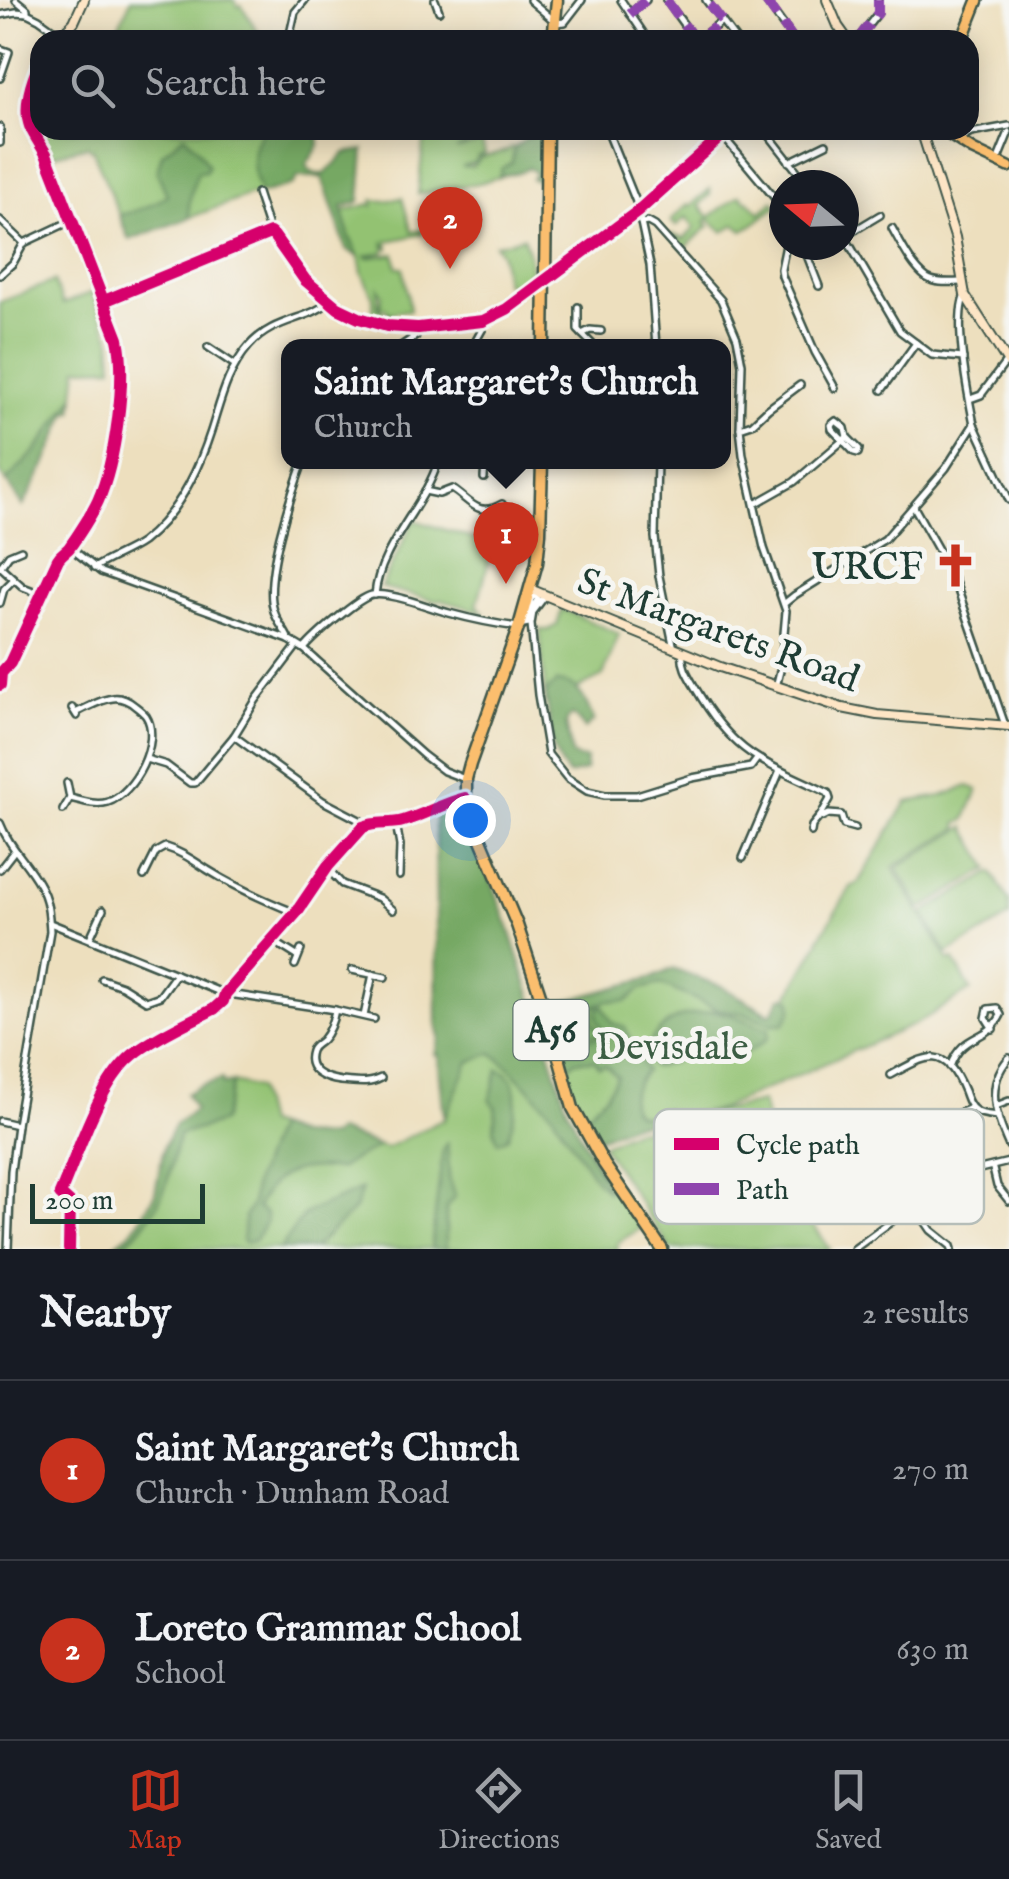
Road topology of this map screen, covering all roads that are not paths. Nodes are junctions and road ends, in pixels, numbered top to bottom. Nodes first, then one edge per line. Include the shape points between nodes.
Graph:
1 (16, 0) edge
2 (84, 0) edge
3 (305, 0) edge
4 (530, 0) edge
5 (557, 0) edge
6 (582, 0) edge
7 (620, 0) edge
8 (646, 0) edge
9 (666, 0) edge
10 (706, 0) edge
11 (765, 0) edge
12 (827, 0) edge
13 (878, 0) edge
14 (978, 0) edge
15 (438, 1) edge
16 (439, 12) dead end
17 (27, 13) junction
18 (630, 14) junction
19 (0, 15) edge
20 (722, 21) junction
21 (555, 22) junction
22 (50, 30) edge
23 (66, 30) edge
24 (291, 30) edge
25 (554, 30) edge
26 (641, 30) edge
27 (688, 30) edge
28 (708, 30) edge
29 (729, 30) edge
30 (787, 30) edge
31 (842, 30) edge
32 (865, 30) edge
33 (966, 30) edge
34 (1, 49) edge
35 (0, 78) edge
36 (30, 90) edge
37 (30, 126) edge
38 (0, 127) edge
39 (1009, 129) edge
40 (979, 132) edge
41 (38, 140) edge
42 (547, 140) edge
43 (611, 140) edge
44 (714, 140) edge
45 (727, 140) edge
46 (772, 140) edge
47 (924, 140) edge
48 (958, 140) edge
49 (0, 143) edge
50 (826, 144) dead end
51 (789, 162) junction
52 (997, 162) junction
53 (1009, 167) edge
54 (796, 170) edge
55 (769, 191) edge
56 (257, 193) dead end
57 (638, 211) junction
58 (880, 215) dead end
59 (0, 220) edge
60 (73, 220) junction
61 (641, 223) junction
62 (859, 227) edge
63 (892, 228) dead end
64 (270, 233) junction
65 (24, 242) junction
66 (783, 260) edge
67 (809, 260) edge
68 (858, 260) edge
69 (0, 275) edge
70 (546, 280) junction
71 (962, 282) junction
72 (819, 286) dead end
73 (966, 295) junction
74 (104, 301) junction
75 (329, 302) junction
76 (578, 307) dead end
77 (981, 320) junction
78 (483, 321) junction
79 (961, 322) junction
80 (418, 328) junction
81 (601, 331) dead end
82 (582, 334) junction
83 (412, 339) edge
84 (477, 339) edge
85 (544, 339) edge
86 (587, 339) edge
87 (655, 339) edge
88 (916, 343) junction
89 (208, 348) dead end
90 (963, 358) junction
91 (1008, 361) edge
92 (235, 365) junction
93 (800, 385) dead end
94 (835, 388) dead end
95 (882, 390) dead end
96 (970, 400) junction
97 (974, 424) junction
98 (740, 428) junction
99 (844, 439) dead end
100 (301, 469) edge
101 (435, 469) edge
102 (485, 469) edge
103 (542, 469) edge
104 (656, 469) edge
105 (484, 478) dead end
106 (1007, 488) edge
107 (425, 491) junction
108 (1009, 500) edge
109 (502, 504) dead end
110 (755, 504) junction
111 (914, 507) junction
112 (69, 547) junction
113 (22, 550) dead end
114 (0, 566) edge
115 (94, 568) junction
116 (14, 579) junction
117 (530, 588) junction
118 (41, 594) junction
119 (547, 594) junction
120 (375, 595) junction
121 (0, 602) edge
122 (786, 603) junction
123 (521, 625) junction
124 (289, 640) junction
125 (300, 647) junction
126 (679, 651) junction
127 (0, 674) edge
128 (0, 684) edge
129 (776, 686) junction
130 (75, 712) dead end
131 (1007, 726) edge
132 (234, 736) junction
133 (146, 759) junction
134 (757, 759) junction
135 (780, 772) junction
136 (466, 779) junction
137 (66, 783) dead end
138 (70, 798) junction
139 (465, 798) junction
140 (63, 810) dead end
141 (820, 815) junction
142 (0, 823) edge
143 (367, 824) junction
144 (396, 824) junction
145 (855, 828) dead end
146 (811, 832) dead end
147 (9, 844) junction
148 (1, 847) edge
149 (14, 851) junction
150 (743, 858) dead end
151 (327, 868) junction
152 (0, 869) edge
153 (144, 876) dead end
154 (399, 876) dead end
155 (393, 906) dead end
156 (103, 910) dead end
157 (296, 914) junction
158 (50, 923) junction
159 (90, 938) junction
160 (273, 941) junction
161 (295, 965) dead end
162 (352, 970) dead end
163 (176, 974) junction
164 (373, 974) junction
165 (385, 977) dead end
166 (102, 978) dead end
167 (226, 993) junction
168 (334, 1010) junction
169 (364, 1016) junction
170 (374, 1019) dead end
171 (993, 1029) dead end
172 (1009, 1058) edge
173 (950, 1067) junction
174 (891, 1075) dead end
175 (381, 1078) dead end
176 (1009, 1101) edge
177 (996, 1106) junction
178 (971, 1108) edge
179 (984, 1114) edge
180 (998, 1116) junction
181 (0, 1121) edge
182 (16, 1125) junction
183 (1009, 1146) edge
184 (1009, 1162) edge
185 (992, 1168) junction
186 (984, 1169) edge
187 (1009, 1201) edge
188 (888, 1224) edge
189 (926, 1224) edge
190 (8, 1249) edge
191 (69, 1249) edge
192 (662, 1249) edge
193 (854, 1249) edge
194 (952, 1249) edge

1 - 17 street
2 - 23 street
3 - 24 street
4 - 21 street
5 - 21 highway
6 - 21 street via 565,22
7 - 18 street
8 - 18 street
9 - 27 street
10 - 20 street
11 - 30 street
12 - 31 street
13 - 32 street via 878,13
14 - 33 main road
15 - 16 street
17 - 19 street
17 - 22 street
18 - 26 street
20 - 28 street
20 - 29 street
21 - 25 highway
34 - 35 street via 9,52
36 - 37 street
38 - 49 street
39 - 40 street
39 - 52 street
41 - 60 street
42 - 70 highway
43 - 57 street
44 - 57 street
45 - 55 street
46 - 51 street
47 - 71 street
48 - 52 main road
50 - 51 street
51 - 54 street
52 - 53 main road
56 - 64 street
57 - 61 street
57 - 70 street
58 - 62 street
59 - 65 street
60 - 65 street
60 - 74 street
61 - 87 street
61 - 98 street via 655,226 721,300 742,364
63 - 71 street via 926,278
64 - 74 street
64 - 75 street
65 - 69 street
66 - 94 street via 782,276
67 - 72 street
68 - 88 street via 900,331
70 - 78 street
70 - 85 highway
71 - 73 street
73 - 77 street
73 - 79 street
74 - 112 street via 120,347 116,422 100,497
75 - 80 street via 373,323
75 - 92 street via 256,337
76 - 82 street
77 - 79 street
77 - 91 street
78 - 80 street
78 - 84 street
79 - 90 street
80 - 83 street
81 - 82 street
82 - 86 street
88 - 90 street via 932,355
88 - 95 street
89 - 92 street
90 - 96 street
91 - 96 street
92 - 115 street via 198,465 172,511 142,542
93 - 98 street
96 - 97 street
97 - 106 street
97 - 111 street
98 - 110 street
99 - 110 street via 794,482
100 - 124 street via 273,578 274,610
101 - 107 street
102 - 105 street
103 - 117 highway, A56
104 - 126 street via 659,576
106 - 108 street
107 - 109 street via 452,488 482,510
107 - 120 street via 380,572
110 - 122 street
111 - 122 street via 885,539
111 - 131 street via 953,576
112 - 115 street
112 - 118 street
113 - 114 street
114 - 116 street
115 - 124 street
116 - 118 street
116 - 121 street
117 - 119 street, St Margarets Road
117 - 123 highway, A56
118 - 127 street
119 - 126 street, St Margarets Road
119 - 134 street via 532,612 538,696 548,754 567,778 588,791 637,795
120 - 123 street
120 - 125 street
122 - 129 street
123 - 123 street via 529,623 537,596 531,598
123 - 136 highway, A56
124 - 125 street
125 - 132 street
125 - 136 street via 423,755
126 - 129 street, St Margarets Road
126 - 134 street via 709,709
127 - 128 street
129 - 131 street, St Margarets Road via 878,716
130 - 133 street via 112,698 132,703 149,724
132 - 133 street via 193,784
132 - 143 street
133 - 138 street via 116,799 98,804
134 - 135 street
135 - 141 street via 828,793
135 - 150 street
136 - 139 highway, A56
137 - 138 street
138 - 140 street
139 - 144 street
139 - 192 highway, A56 via 516,924 573,1108
141 - 145 street via 840,815
141 - 146 street
142 - 147 street
143 - 144 street
143 - 151 street
144 - 154 street
147 - 148 street
147 - 149 street
149 - 152 street
149 - 158 street via 41,886
151 - 155 street via 342,884
151 - 157 street
153 - 157 street via 156,852 170,848
156 - 159 street
157 - 160 street
158 - 159 street
158 - 182 street
159 - 163 street
160 - 161 street via 299,953
160 - 167 street
162 - 164 street
163 - 166 street via 160,996 146,1001
163 - 167 street
164 - 165 street
164 - 169 street
167 - 168 street
167 - 191 street via 214,1009 137,1051 116,1071 60,1194 70,1203
168 - 169 street
168 - 175 street via 327,1033 310,1046 318,1074 368,1083
169 - 170 street
171 - 173 street via 959,1048
172 - 177 street via 996,1076
173 - 174 street via 926,1056
173 - 178 street
176 - 177 street
177 - 180 street
179 - 180 street
180 - 183 street
181 - 182 street
182 - 190 street
184 - 185 street
185 - 186 street
185 - 187 street
188 - 193 street
189 - 194 street

